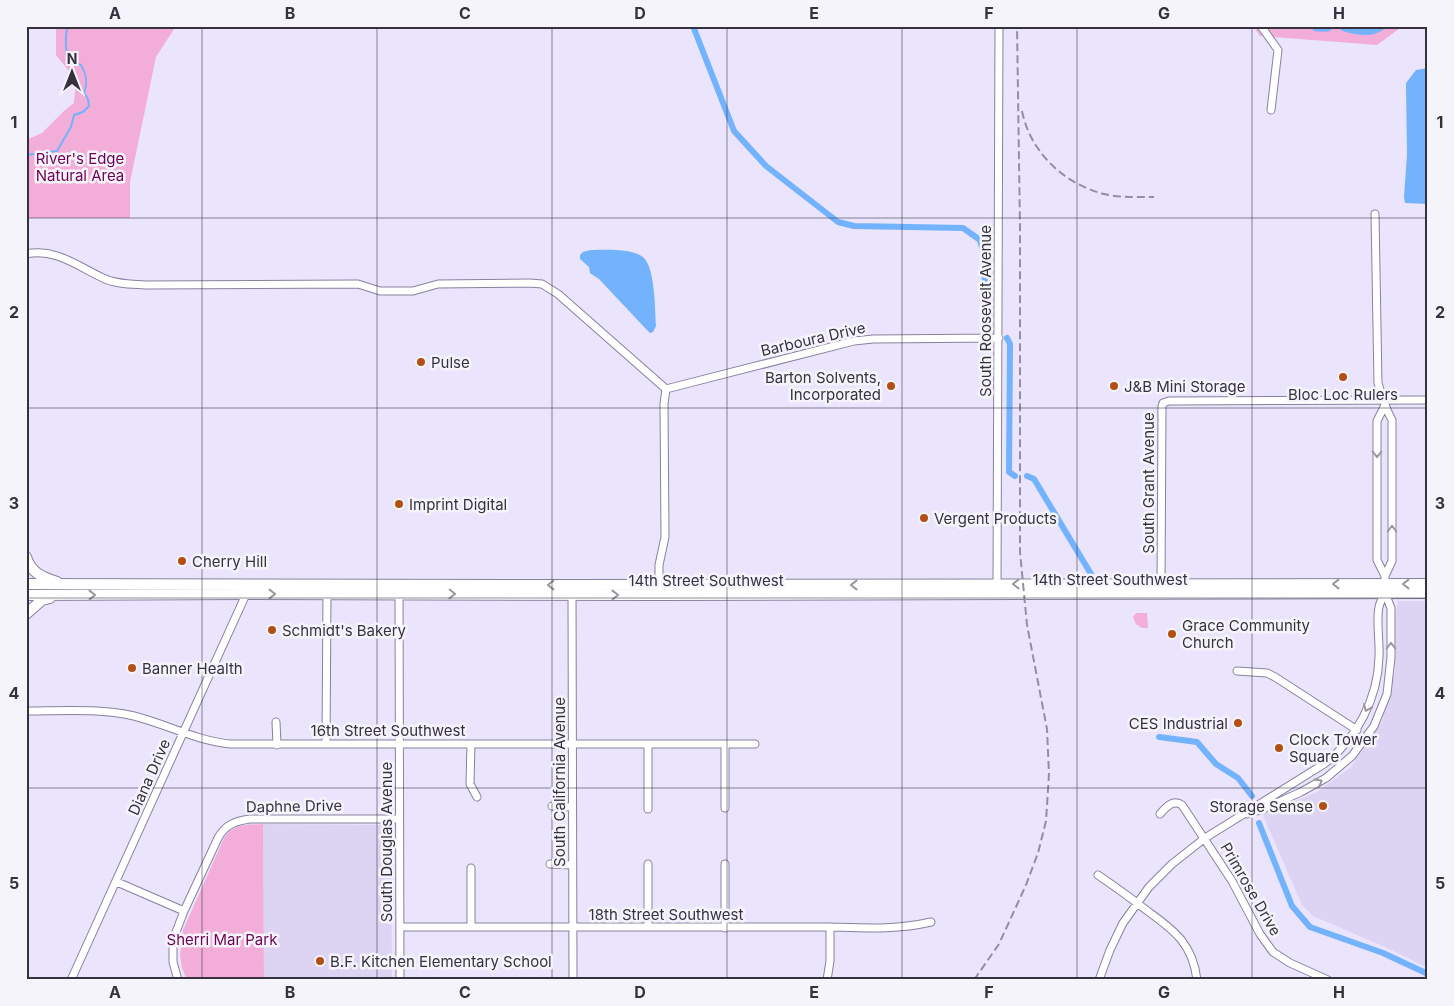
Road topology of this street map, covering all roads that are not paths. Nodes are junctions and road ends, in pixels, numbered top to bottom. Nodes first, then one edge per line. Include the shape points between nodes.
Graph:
1 (1000, 26) edge
2 (1261, 26) edge
3 (1271, 110) dead end
4 (1375, 214) dead end
5 (26, 254) edge
6 (999, 338) junction
7 (666, 389) junction
8 (1428, 400) edge
9 (1384, 404) junction
10 (26, 557) edge
11 (26, 584) edge
12 (62, 584) junction
13 (1385, 584) junction
14 (1428, 584) edge
15 (248, 589) junction
16 (399, 589) junction
17 (1161, 589) junction
18 (572, 590) junction
19 (659, 590) junction
20 (997, 590) junction
21 (1428, 593) edge
22 (327, 594) junction
23 (26, 595) edge
24 (60, 595) junction
25 (26, 614) edge
26 (1237, 672) dead end
27 (26, 711) edge
28 (276, 722) dead end
29 (1356, 730) junction
30 (184, 732) junction
31 (326, 744) junction
32 (471, 744) junction
33 (573, 744) junction
34 (648, 744) junction
35 (725, 744) junction
36 (755, 744) dead end
37 (277, 745) junction
38 (400, 745) junction
39 (477, 798) dead end
40 (552, 806) dead end
41 (572, 807) junction
42 (725, 808) dead end
43 (648, 809) dead end
44 (1160, 814) dead end
45 (1242, 816) junction
46 (399, 820) junction
47 (1205, 838) junction
48 (550, 864) dead end
49 (648, 864) dead end
50 (725, 864) dead end
51 (572, 865) junction
52 (471, 868) dead end
53 (1098, 875) dead end
54 (117, 882) junction
55 (1137, 903) junction
56 (184, 911) junction
57 (931, 922) dead end
58 (400, 927) junction
59 (470, 927) junction
60 (573, 927) junction
61 (648, 927) junction
62 (830, 927) junction
63 (725, 928) junction
64 (1314, 977) edge
65 (71, 980) edge
66 (178, 980) edge
67 (400, 980) edge
68 (573, 980) edge
69 (827, 980) edge
70 (1098, 980) edge
71 (1197, 980) edge
72 (1328, 980) edge

1 - 6 street, South Roosevelt Avenue
2 - 3 street via 1278,50
4 - 9 street via 1378,383
5 - 7 street via 38,252 61,256 103,278 145,285 358,284 380,290 413,291 438,284 542,284 558,294
6 - 7 street, Barboura Drive via 854,341
6 - 20 street, South Roosevelt Avenue
7 - 19 street via 665,537 659,565
8 - 9 street
9 -> 13 street via 1377,421 1377,560
13 -> 9 street via 1392,561 1392,420
9 - 17 street, South Grant Avenue via 1163,403
10 - 12 main road via 39,575
11 - 12 main road, 14th Street Southwest
12 - 15 main road, 14th Street Southwest
14 -> 13 main road
13 - 17 main road, 14th Street Southwest
13 - 21 main road
13 -> 29 street via 1379,607 1377,679
45 -> 13 street via 1326,778 1352,756 1369,734 1385,699 1390,675 1391,608
15 - 16 main road, 14th Street Southwest
15 -> 22 main road, 14th Street Southwest
24 -> 15 main road, 14th Street Southwest
15 - 30 street, Diana Drive
16 - 18 main road, 14th Street Southwest
16 - 22 main road, 14th Street Southwest
16 - 38 street, South Douglas Avenue
17 - 20 main road, 14th Street Southwest
18 - 19 main road, 14th Street Southwest
18 - 33 street, South California Avenue
19 - 20 main road, 14th Street Southwest
22 - 31 street
23 - 24 main road, 14th Street Southwest
24 - 25 main road via 42,600
26 - 29 street via 1267,673
27 - 30 street, 16th Street Southwest via 115,713
28 - 37 street
29 - 45 street via 1324,764
30 - 37 street, 16th Street Southwest via 220,743
30 - 54 street, Diana Drive
31 - 37 street, 16th Street Southwest
31 - 38 street, 16th Street Southwest
32 - 33 street, 16th Street Southwest
32 - 38 street, 16th Street Southwest
32 - 39 street via 470,784
33 - 34 street, 16th Street Southwest
33 - 41 street, South California Avenue
34 - 35 street, 16th Street Southwest
34 - 43 street
35 - 36 street, 16th Street Southwest
35 - 42 street
38 - 46 street, South Douglas Avenue
40 - 41 street
41 - 51 street, South California Avenue
44 - 47 street, Primrose Drive via 1178,802
45 - 47 street
46 - 56 street, Daphne Drive via 250,819 234,822 218,838
46 - 58 street, South Douglas Avenue
47 - 55 street via 1172,864
47 - 64 street, Primrose Drive via 1265,943 1273,952
48 - 51 street
49 - 61 street
50 - 63 street
51 - 60 street, South California Avenue
52 - 59 street
53 - 55 street
54 - 56 street
54 - 65 street, Diana Drive
55 - 70 street via 1114,940
55 - 71 street via 1177,934 1190,956
56 - 66 street, Daphne Drive via 173,940 173,962
57 - 62 street, 18th Street Southwest via 886,929
58 - 59 street, 18th Street Southwest
58 - 67 street, South Douglas Avenue
59 - 60 street, 18th Street Southwest
60 - 61 street, 18th Street Southwest
60 - 68 street, South California Avenue
61 - 63 street, 18th Street Southwest
62 - 63 street, 18th Street Southwest
62 - 69 street
64 - 72 street, Primrose Drive

